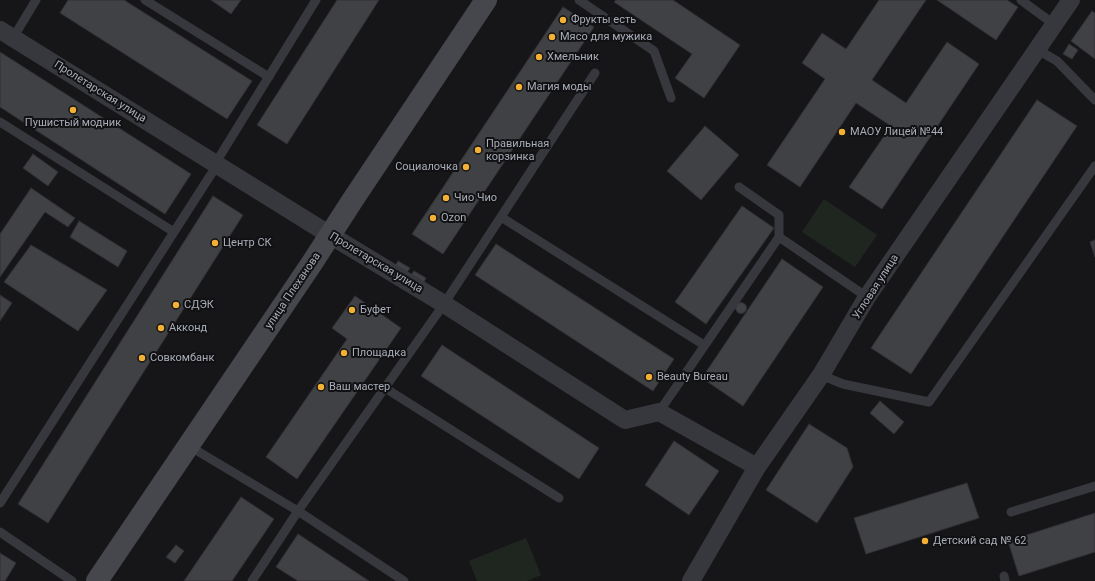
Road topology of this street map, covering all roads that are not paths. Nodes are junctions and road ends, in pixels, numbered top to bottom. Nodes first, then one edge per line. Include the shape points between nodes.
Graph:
1 (36, 0) edge
2 (316, 0) edge
3 (486, 0) edge
4 (579, 0) edge
5 (1022, 0) edge
6 (1071, 0) edge
7 (148, 1) edge
8 (1055, 25) junction
9 (6, 34) edge
10 (1038, 50) junction
11 (595, 73) dead end
12 (269, 77) junction
13 (671, 98) dead end
14 (1095, 100) edge
15 (0, 122) edge
16 (216, 164) junction
17 (1095, 166) edge
18 (739, 187) dead end
19 (500, 217) junction
20 (174, 232) junction
21 (330, 235) junction
22 (779, 237) junction
23 (867, 298) junction
24 (444, 304) junction
25 (704, 345) junction
26 (821, 375) junction
27 (385, 388) junction
28 (659, 412) junction
29 (189, 446) junction
30 (757, 467) junction
31 (1095, 486) edge
32 (559, 498) dead end
33 (0, 503) edge
34 (298, 511) junction
35 (1011, 512) dead end
36 (0, 532) edge
37 (72, 581) edge
38 (97, 581) edge
39 (252, 581) edge
40 (404, 581) edge
41 (691, 581) edge

1 - 9 lane
2 - 12 lane
3 - 21 main road, улица Плеханова
4 - 13 lane via 654,51
5 - 8 lane
6 - 8 street, Угловая улица
7 - 12 lane
8 - 10 street, Угловая улица
9 - 16 street, Пролетарская улица
10 - 14 lane via 1057,61
10 - 23 street, Угловая улица
11 - 19 lane
12 - 16 lane
15 - 20 lane
16 - 20 lane
16 - 21 street, Пролетарская улица
17 - 26 lane via 929,402 843,384
18 - 22 lane via 779,215
19 - 24 lane
19 - 25 lane
20 - 33 lane
21 - 24 street, Пролетарская улица
21 - 29 main road, улица Плеханова
22 - 23 lane
22 - 25 lane
23 - 26 street, Угловая улица
24 - 27 lane
24 - 28 street, Пролетарская улица via 625,420
25 - 28 lane
26 - 30 street, Угловая улица
27 - 32 lane
27 - 34 lane
28 - 30 street
29 - 34 lane
29 - 38 main road, улица Плеханова
30 - 41 street, Угловая улица
31 - 35 lane
34 - 39 lane
34 - 40 lane
36 - 37 lane

